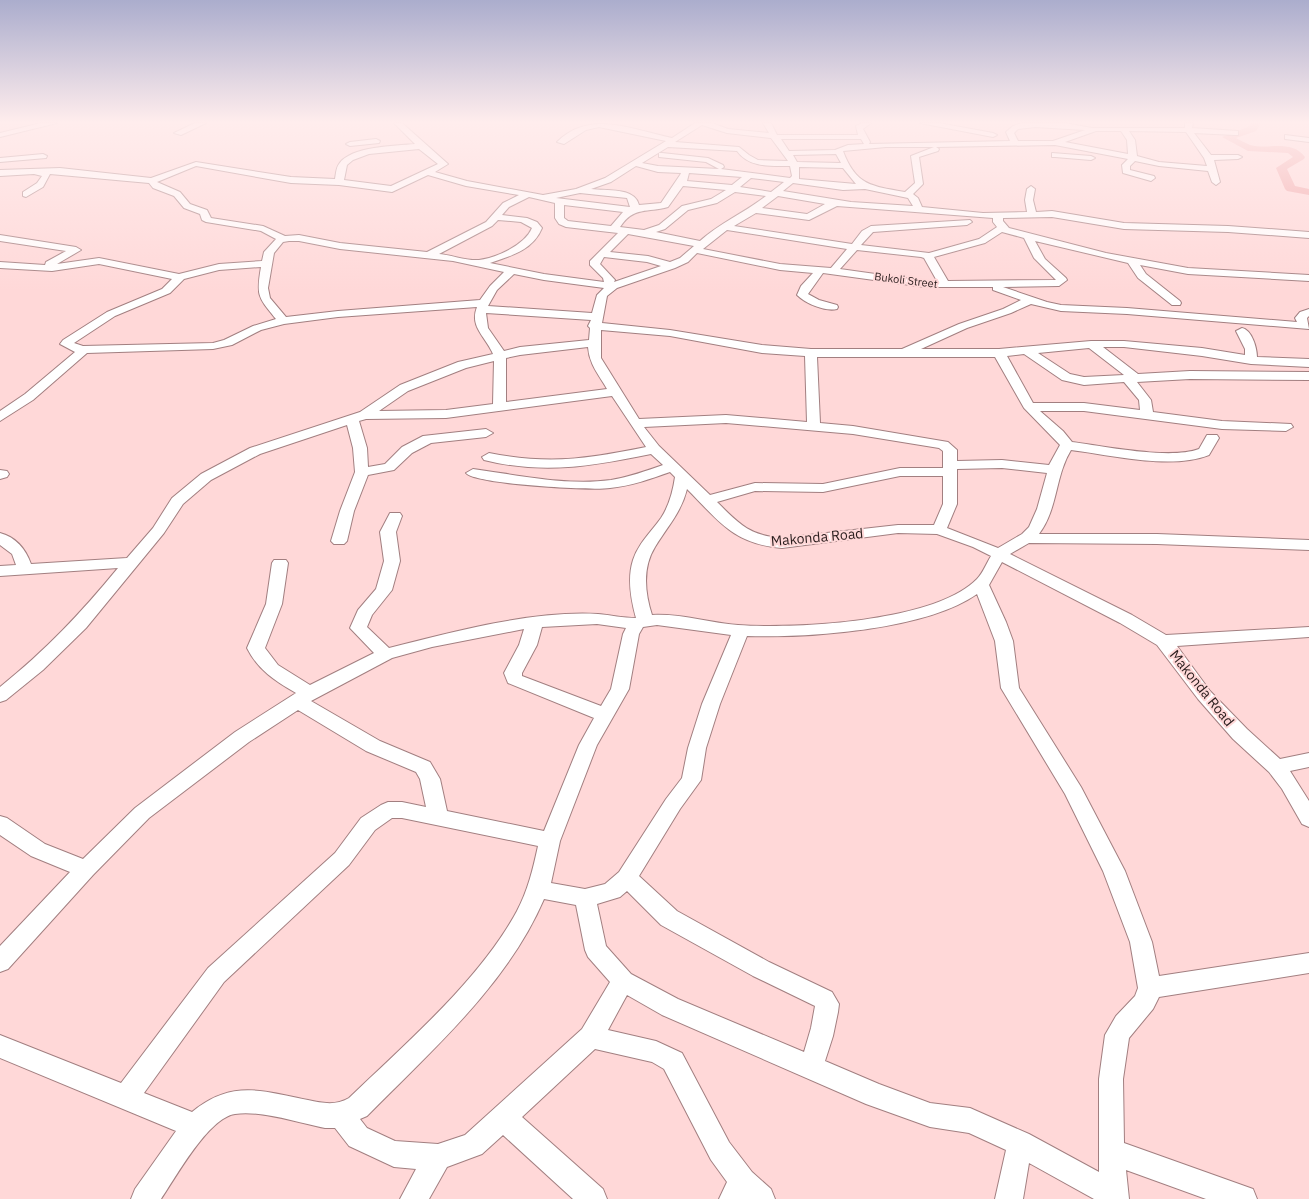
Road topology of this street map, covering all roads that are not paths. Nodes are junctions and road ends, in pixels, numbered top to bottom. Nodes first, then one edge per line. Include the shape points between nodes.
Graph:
1 (44, 179) edge
2 (122, 179) edge
3 (285, 179) edge
4 (340, 179) edge
5 (413, 179) edge
6 (452, 179) edge
7 (610, 179) edge
8 (683, 179) edge
9 (745, 179) edge
10 (784, 179) edge
11 (854, 179) edge
12 (918, 179) edge
13 (1215, 179) edge
14 (152, 180) joint
15 (793, 180) junction
16 (339, 182) junction
17 (683, 182) junction
18 (1216, 182) dead end
19 (863, 187) junction
20 (734, 189) junction
21 (1031, 189) dead end
22 (578, 191) junction
23 (26, 194) dead end
24 (529, 194) junction
25 (775, 194) junction
26 (908, 195) junction
27 (543, 197) junction
28 (669, 199) junction
29 (560, 202) junction
30 (836, 203) junction
31 (702, 204) junction
32 (633, 209) junction
33 (919, 210) junction
34 (751, 211) junction
35 (1032, 214) junction
36 (983, 216) junction
37 (998, 216) junction
38 (496, 217) junction
39 (723, 228) junction
40 (1002, 228) junction
41 (613, 230) junction
42 (625, 232) junction
43 (645, 233) junction
44 (1309, 235) edge
45 (1029, 237) junction
46 (0, 238) edge
47 (284, 239) junction
48 (698, 247) junction
49 (854, 247) junction
50 (601, 254) junction
51 (428, 255) junction
52 (928, 256) junction
53 (1131, 260) junction
54 (478, 263) junction
55 (266, 264) junction
56 (0, 265) edge
57 (671, 266) junction
58 (42, 268) junction
59 (512, 270) junction
60 (819, 270) junction
61 (834, 271) junction
62 (180, 277) junction
63 (1309, 278) edge
64 (610, 285) junction
65 (945, 285) junction
66 (988, 285) junction
67 (1030, 300) junction
68 (1176, 303) dead end
69 (482, 306) junction
70 (833, 307) dead end
71 (1309, 312) edge
72 (595, 321) junction
73 (283, 322) junction
74 (1307, 326) edge
75 (1242, 331) dead end
76 (594, 343) junction
77 (1091, 344) junction
78 (82, 350) junction
79 (1027, 351) junction
80 (811, 353) junction
81 (999, 353) junction
82 (499, 354) junction
83 (900, 355) junction
84 (1251, 360) junction
85 (1309, 363) edge
86 (604, 375) junction
87 (1309, 376) edge
88 (1131, 378) junction
89 (616, 392) junction
90 (570, 397) junction
91 (1030, 407) junction
92 (499, 408) junction
93 (1147, 415) junction
94 (0, 417) edge
95 (359, 418) junction
96 (635, 423) junction
97 (814, 427) junction
98 (1286, 427) dead end
99 (486, 433) dead end
100 (1212, 438) dead end
101 (1067, 445) junction
102 (654, 449) junction
103 (489, 457) dead end
104 (949, 469) junction
105 (1054, 470) junction
106 (362, 472) junction
107 (677, 472) junction
108 (473, 473) dead end
109 (707, 501) junction
110 (395, 516) dead end
111 (939, 530) junction
112 (0, 538) edge
113 (1026, 538) junction
114 (339, 541) dead end
115 (1309, 545) edge
116 (1000, 555) junction
117 (129, 563) junction
118 (280, 563) dead end
119 (25, 568) junction
120 (0, 570) edge
121 (981, 584) junction
122 (536, 622) junction
123 (641, 622) junction
124 (740, 630) junction
125 (1309, 632) edge
126 (1163, 641) junction
127 (386, 654) junction
128 (0, 696) edge
129 (304, 697) junction
130 (605, 715) junction
131 (1309, 760) edge
132 (1276, 767) junction
133 (438, 816) junction
134 (1309, 819) edge
135 (0, 824) edge
136 (550, 841) junction
137 (86, 869) junction
138 (627, 878) junction
139 (537, 889) junction
140 (585, 898) junction
141 (0, 962) edge
142 (1309, 963) edge
143 (623, 981) junction
144 (1150, 988) junction
145 (590, 1037) junction
146 (0, 1046) edge
147 (810, 1067) junction
148 (127, 1096) junction
149 (341, 1116) junction
150 (503, 1117) junction
151 (195, 1126) junction
152 (1020, 1143) junction
153 (1111, 1151) junction
154 (438, 1157) junction
155 (746, 1193) edge
156 (1114, 1197) edge
157 (145, 1199) edge
158 (414, 1199) edge
159 (593, 1199) edge
160 (1009, 1199) edge
161 (1243, 1199) edge

1 - 23 street via 40,186
2 - 14 street
3 - 16 street
4 - 16 street
5 - 16 street via 392,190
6 - 24 street
7 - 22 street
8 - 17 street
9 - 20 street
10 - 15 street
11 - 19 street
12 - 26 street via 919,184
13 - 18 street
14 - 47 street via 156,186 177,194 188,206 204,212 209,220 263,229
15 - 19 street
15 - 25 street
17 - 20 street
17 - 28 street
19 - 26 street
20 - 25 street
20 - 31 street via 714,202
21 - 35 street
22 - 27 street
22 - 32 street via 629,196 633,199
24 - 27 street
24 - 38 street via 506,205
25 - 30 street
25 - 34 street
26 - 33 street via 914,198
27 - 29 street
28 - 31 street
28 - 32 street via 664,206
29 - 32 street
29 - 41 street, Bukoli Street via 558,218 561,222
30 - 33 street
30 - 34 street via 809,218
31 - 34 street
31 - 43 street via 685,208 662,226
32 - 41 street via 621,217
33 - 36 street
34 - 39 street
35 - 37 street
35 - 44 street via 1065,215 1124,226
36 - 37 street
36 - 49 street via 968,222 871,230 864,233
37 - 40 street
38 - 51 street via 472,234
38 - 54 street via 533,224 537,228 535,234 516,249
39 - 48 street
39 - 49 street
40 - 45 street
40 - 52 street via 982,241
41 - 42 street, Bukoli Street
42 - 43 street, Bukoli Street
42 - 50 street
43 - 48 street, Bukoli Street
45 - 53 street
45 - 66 street, Bukoli Street via 1033,252 1062,280 1059,283
46 - 58 street via 76,250
47 - 51 street via 299,238 340,246
47 - 55 street via 271,249
48 - 57 street
48 - 60 street, Bukoli Street via 780,267
49 - 52 street
49 - 61 street
50 - 57 street via 648,259
50 - 64 street via 595,265 607,276
51 - 54 street
52 - 65 street
53 - 63 street via 1202,273
53 - 68 street via 1142,276
54 - 59 street
55 - 62 street via 203,270
55 - 73 street via 263,294
56 - 58 street
57 - 64 street
58 - 62 street via 99,261
59 - 64 street
59 - 69 street via 494,287
60 - 61 street, Bukoli Street
60 - 70 street via 802,295
61 - 65 street, Bukoli Street
62 - 78 street via 166,291 112,314 66,344
64 - 72 street, Makonda Road via 602,295
65 - 66 street, Bukoli Street
66 - 67 street
67 - 74 street via 1084,310
67 - 83 street
69 - 72 street
69 - 73 street via 338,314
69 - 82 street via 480,320 483,329
71 - 74 street via 1301,318
72 - 76 street, Makonda Road
72 - 80 street via 762,349
73 - 78 street via 213,346
75 - 84 street via 1251,349
76 - 82 street
76 - 86 street, Makonda Road via 595,358
77 - 79 street
77 - 84 street via 1162,347
77 - 88 street
78 - 94 street via 79,356
79 - 81 street
79 - 88 street via 1073,380
80 - 83 street
80 - 97 street
81 - 83 street
81 - 91 street
82 - 92 street
82 - 95 street via 404,388
84 - 85 street
86 - 89 street, Makonda Road
86 - 90 street
87 - 88 street
88 - 93 street via 1145,400
89 - 90 street
89 - 96 street, Makonda Road
90 - 92 street
91 - 93 street via 1084,407
91 - 101 street via 1063,436
92 - 95 street
93 - 98 street via 1222,425
95 - 106 street
95 - 117 street via 255,451 206,477 177,501 159,530
96 - 97 street via 726,419
96 - 102 street, Makonda Road
97 - 104 street via 940,444 950,450
99 - 106 street via 428,439 407,450 389,467
100 - 101 street via 1204,452 1195,456 1130,453
101 - 105 street
102 - 103 street via 581,463 550,465
102 - 107 street, Makonda Road
104 - 105 street via 1002,464
104 - 109 street via 900,472 823,488 755,487
104 - 111 street via 950,504
105 - 113 street via 1042,519
106 - 114 street
107 - 108 street via 602,485
107 - 109 street, Makonda Road
107 - 123 street via 679,494 670,516 644,552 637,573
109 - 111 street, Makonda Road via 747,537 764,542 782,543 898,530
110 - 127 street via 388,532 392,562 384,590 364,614 358,628
111 - 116 street, Makonda Road via 966,538
112 - 119 street via 19,552
113 - 115 street
113 - 116 street
116 - 121 street
116 - 126 street, Makonda Road
117 - 119 street
117 - 128 street via 80,624
118 - 129 street via 274,604 256,648 260,658
119 - 120 street
121 - 124 street via 957,600 893,619 813,630
121 - 144 street via 1004,641 1010,688 1061,769 1114,871 1141,942
122 - 123 street via 597,619
122 - 127 street
122 - 130 street via 513,673 514,679
123 - 124 street via 690,623
123 - 130 street via 631,634 620,689
124 - 138 street via 708,713 691,780
125 - 126 street
126 - 132 street, Makonda Road via 1204,695
127 - 129 street
129 - 133 street via 373,746 422,767 430,779
129 - 137 street via 178,784 142,813
130 - 136 street via 588,745
131 - 132 street
132 - 134 street, Makonda Road
133 - 136 street
133 - 148 street via 388,810 368,824 342,859 216,975
135 - 137 street via 38,850
136 - 139 street
137 - 141 street
138 - 140 street via 612,891
138 - 147 street via 669,918 761,969 824,999 827,1004 819,1047
139 - 140 street
139 - 149 street via 507,946 458,1007 358,1107
140 - 143 street via 596,950
142 - 144 street
143 - 145 street
143 - 147 street via 670,1007
144 - 153 street via 1145,1002 1117,1035 1111,1078
145 - 150 street
145 - 155 street via 656,1052 673,1062
146 - 148 street
147 - 152 street via 930,1115 970,1122
148 - 151 street
149 - 151 street via 234,1102 214,1110
149 - 154 street via 358,1137 394,1154
150 - 154 street via 473,1145
150 - 159 street
151 - 157 street
152 - 156 street
152 - 160 street
153 - 156 street
153 - 161 street
154 - 158 street

